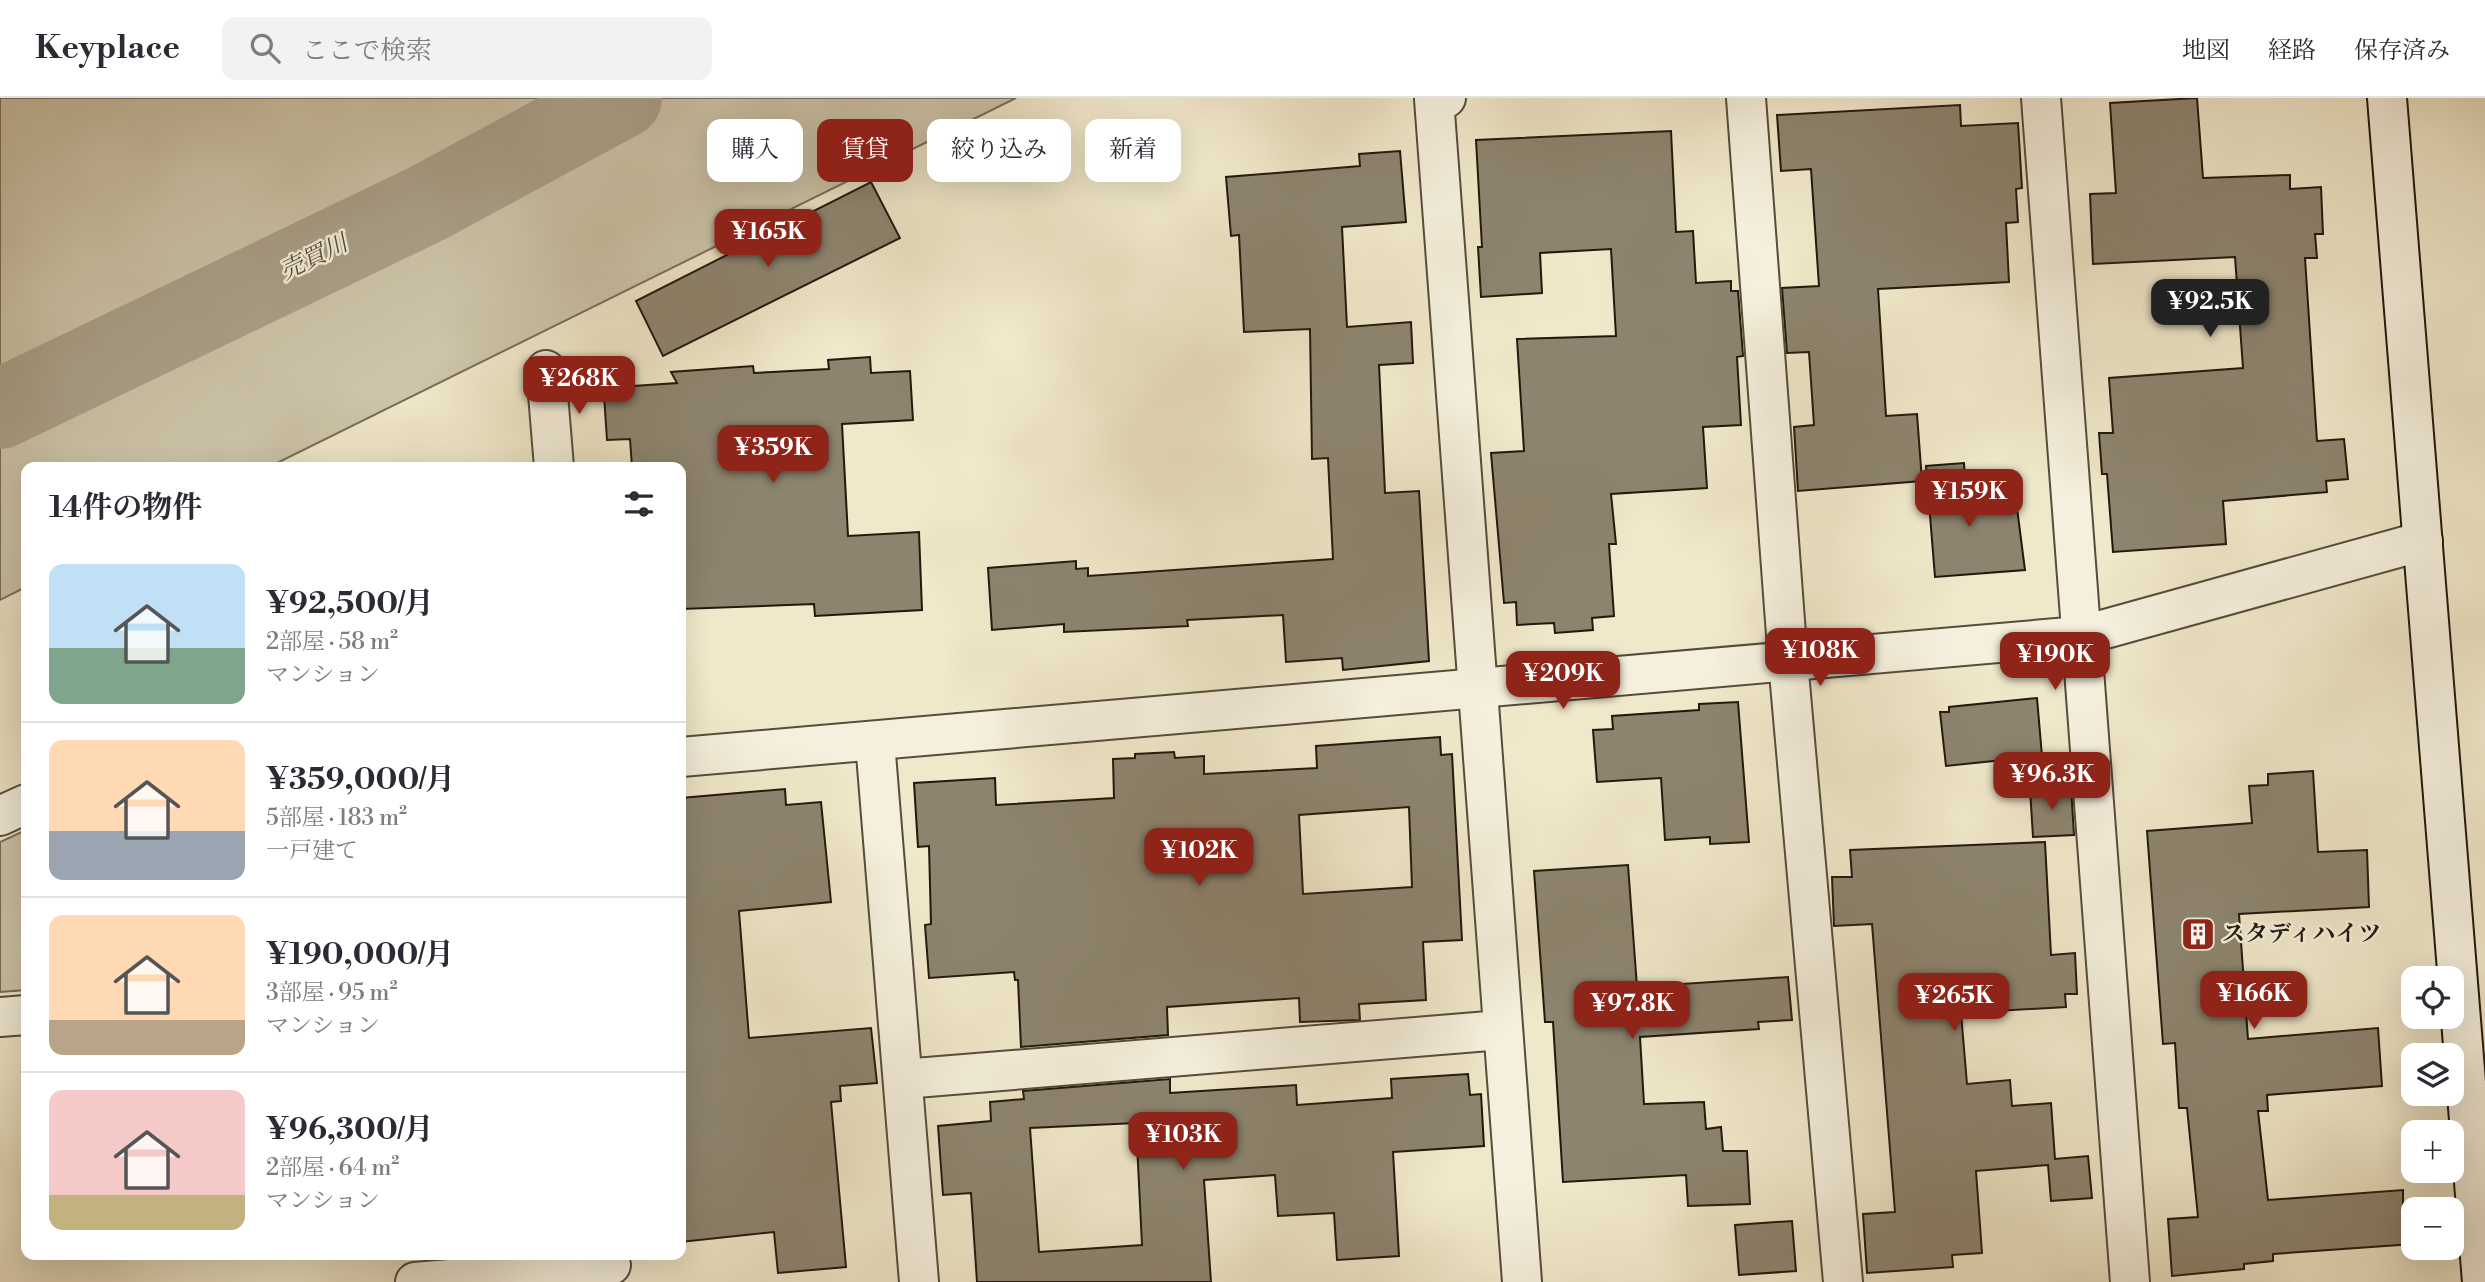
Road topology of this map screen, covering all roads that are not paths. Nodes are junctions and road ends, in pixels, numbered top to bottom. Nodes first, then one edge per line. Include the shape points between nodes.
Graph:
1 (1446, 98) edge
2 (1746, 98) edge
3 (2041, 98) edge
4 (2387, 98) edge
5 (546, 370) dead end
6 (554, 462) edge
7 (2423, 541) junction
8 (2080, 636) junction
9 (1788, 661) junction
10 (1476, 688) junction
11 (875, 742) junction
12 (686, 757) edge
13 (21, 806) edge
14 (0, 816) edge
15 (21, 1015) edge
16 (0, 1017) edge
17 (1502, 1030) junction
18 (903, 1079) junction
19 (611, 1267) edge
20 (415, 1282) edge
21 (919, 1282) edge
22 (1522, 1282) edge
23 (1843, 1282) edge
24 (2130, 1282) edge
25 (2482, 1282) edge

1 - 10 street via 1434,99
2 - 9 street
3 - 8 street
4 - 7 street
5 - 6 street
7 - 8 street
7 - 25 street
8 - 9 street
8 - 24 street
9 - 10 street
9 - 23 street
10 - 11 street
10 - 17 street
11 - 12 street
11 - 18 street
13 - 14 street
15 - 16 street
17 - 18 street
17 - 22 street
18 - 21 street
19 - 20 street

